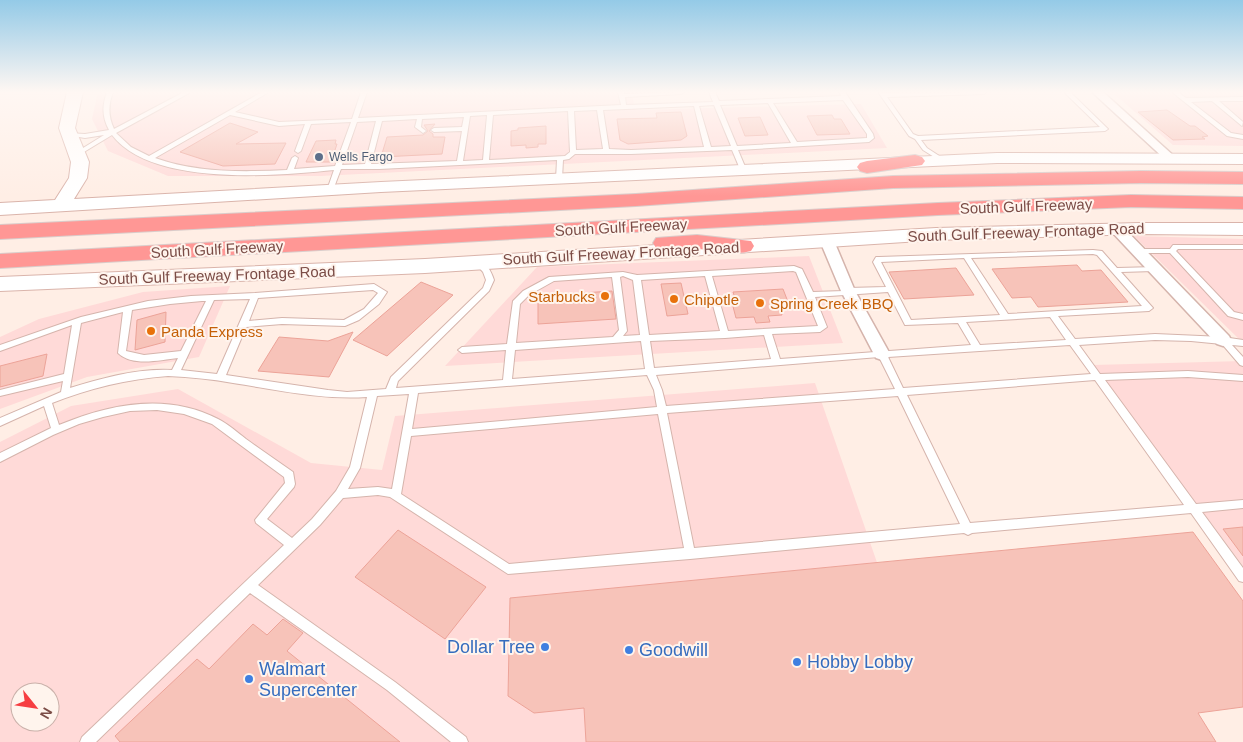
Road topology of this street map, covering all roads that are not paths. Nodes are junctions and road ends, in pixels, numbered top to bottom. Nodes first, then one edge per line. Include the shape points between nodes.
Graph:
1 (67, 127) edge
2 (110, 127) edge
3 (123, 127) edge
4 (206, 127) edge
5 (307, 127) edge
6 (352, 127) edge
7 (378, 127) edge
8 (418, 127) edge
9 (489, 127) edge
10 (572, 127) edge
11 (603, 127) edge
12 (702, 127) edge
13 (726, 127) edge
14 (784, 127) edge
15 (865, 127) edge
16 (906, 127) edge
17 (1103, 127) edge
18 (1135, 127) edge
19 (1218, 127) edge
20 (465, 129) joint
21 (434, 130) dead end
22 (423, 131) dead end
23 (113, 132) junction
24 (69, 134) junction
25 (1243, 137) edge
26 (917, 138) junction
27 (795, 145) junction
28 (735, 148) junction
29 (708, 149) junction
30 (606, 151) junction
31 (573, 152) junction
32 (77, 154) junction
33 (560, 158) junction
34 (149, 159) junction
35 (1171, 159) junction
36 (1243, 159) edge
37 (942, 160) junction
38 (915, 161) junction
39 (486, 162) junction
40 (460, 163) junction
41 (338, 166) junction
42 (368, 166) junction
43 (743, 168) junction
44 (290, 171) junction
45 (1243, 178) edge
46 (560, 179) junction
47 (330, 190) junction
48 (1243, 203) edge
49 (61, 204) junction
50 (0, 209) edge
51 (312, 215) junction
52 (1116, 228) junction
53 (1243, 229) edge
54 (0, 232) edge
55 (828, 241) junction
56 (270, 246) junction
57 (742, 246) junction
58 (1243, 247) edge
59 (1137, 251) junction
60 (1172, 251) junction
61 (966, 256) junction
62 (0, 261) edge
63 (478, 262) junction
64 (1154, 269) junction
65 (1115, 270) junction
66 (708, 274) junction
67 (616, 275) junction
68 (637, 278) junction
69 (0, 284) edge
70 (891, 289) junction
71 (849, 292) junction
72 (255, 296) junction
73 (810, 296) junction
74 (211, 298) junction
75 (128, 308) junction
76 (1052, 314) junction
77 (1006, 317) junction
78 (1243, 317) edge
79 (960, 320) junction
80 (77, 321) junction
81 (242, 324) junction
82 (767, 332) junction
83 (725, 335) junction
84 (645, 338) junction
85 (614, 340) junction
86 (1222, 340) junction
87 (1072, 343) junction
88 (1243, 343) edge
89 (511, 346) junction
90 (0, 348) edge
91 (978, 349) junction
92 (462, 350) dead end
93 (184, 354) junction
94 (882, 354) junction
95 (777, 363) junction
96 (1243, 363) edge
97 (650, 372) junction
98 (175, 373) junction
99 (68, 376) junction
100 (1097, 377) junction
101 (220, 378) junction
102 (1243, 378) edge
103 (507, 382) junction
104 (414, 389) junction
105 (390, 391) junction
106 (373, 392) junction
107 (902, 392) junction
108 (0, 393) edge
109 (65, 394) junction
110 (47, 401) junction
111 (662, 410) junction
112 (0, 422) edge
113 (56, 429) junction
114 (406, 433) junction
115 (0, 458) edge
116 (340, 494) junction
117 (396, 496) junction
118 (1243, 504) edge
119 (1193, 509) junction
120 (968, 530) junction
121 (292, 545) junction
122 (690, 554) junction
123 (1243, 577) edge
124 (250, 586) junction
125 (88, 742) edge
126 (461, 742) edge

1 - 24 main road
2 - 23 lane
3 - 23 lane
4 - 34 lane
5 - 44 lane
6 - 41 lane
7 - 42 lane
8 - 22 lane
9 - 39 lane
10 - 31 lane
11 - 30 lane
12 - 29 lane
13 - 28 lane
14 - 27 lane
15 - 27 lane via 870,134 869,140
16 - 26 lane
17 - 26 lane via 1105,129
18 - 35 street
19 - 25 lane via 1229,135
20 - 21 lane
20 - 40 lane
23 - 24 lane via 85,136
23 - 32 lane
23 - 34 lane via 120,143
24 - 32 main road
26 - 37 lane
27 - 28 lane
28 - 29 lane
28 - 43 lane
29 - 30 lane
30 - 31 lane
31 - 33 lane via 567,158
32 - 49 main road via 80,162 78,178
33 - 39 lane
33 - 46 lane
34 - 44 lane via 214,172
35 - 36 main road
35 - 37 main road
37 - 38 main road
38 - 43 main road
38 - 51 highway via 826,172 434,202
39 - 40 lane
40 - 42 lane
41 - 42 lane
41 - 44 lane
41 - 47 lane
43 - 46 main road
45 - 51 highway, South Gulf Freeway via 893,182 636,200
46 - 47 main road
47 - 49 main road
48 - 56 highway, South Gulf Freeway via 1131,201 938,209
49 - 50 main road
51 - 54 highway, South Gulf Freeway
52 - 53 main road, South Gulf Freeway Frontage Road
52 - 55 main road, South Gulf Freeway Frontage Road
52 - 59 street
55 - 57 main road, South Gulf Freeway Frontage Road
55 - 71 street
56 - 57 highway via 302,257 697,242
56 - 62 highway, South Gulf Freeway
57 - 63 main road, South Gulf Freeway Frontage Road
58 - 60 lane via 1176,247
59 - 60 lane
59 - 64 street
60 - 78 lane via 1231,314
61 - 65 lane via 1093,252 1099,253
61 - 70 lane via 879,259 877,262
61 - 77 lane
63 - 69 main road, South Gulf Freeway Frontage Road
63 - 105 lane via 490,280 486,289 401,372
64 - 65 lane
64 - 86 street
65 - 76 lane via 1149,308
66 - 68 lane
66 - 73 lane via 794,268 799,271
66 - 83 lane
67 - 68 lane
67 - 85 lane via 623,331
67 - 89 lane via 552,278 526,293 516,303
68 - 84 lane
70 - 71 lane
70 - 79 lane via 908,323
71 - 73 lane
71 - 94 street
72 - 74 lane
72 - 81 lane
72 - 81 lane via 374,287 383,292 376,302 345,323 282,321
73 - 82 lane via 823,327
74 - 75 lane
74 - 93 lane
75 - 80 lane
75 - 93 lane via 122,353 139,357
76 - 77 lane
76 - 87 lane
77 - 79 lane
79 - 91 lane
80 - 90 lane
80 - 99 lane
81 - 101 lane
82 - 83 lane
82 - 95 lane
83 - 84 lane
84 - 85 lane
84 - 97 lane
85 - 89 lane
86 - 87 lane via 1155,337
86 - 88 lane
86 - 96 lane
87 - 91 lane
87 - 100 lane
89 - 92 lane
89 - 103 lane
91 - 94 lane
93 - 98 lane
94 - 95 lane
94 - 107 lane
95 - 97 lane
97 - 103 lane
97 - 111 lane
98 - 101 lane
98 - 109 lane via 139,374
99 - 108 lane
99 - 109 lane
100 - 102 lane via 1188,374
100 - 107 lane
100 - 119 lane
101 - 106 lane via 321,394
103 - 104 lane
104 - 105 lane
104 - 114 lane
105 - 106 lane
106 - 116 lane via 355,468
107 - 111 lane
107 - 120 lane
109 - 110 lane
110 - 112 lane
110 - 113 lane
111 - 114 lane
111 - 122 lane
113 - 115 lane
113 - 121 lane via 114,410 144,406 184,409 213,420 289,475 290,484 260,520
114 - 117 lane
116 - 117 lane via 378,491
116 - 121 lane
117 - 122 lane via 508,569
118 - 119 lane
119 - 120 lane
119 - 123 lane
120 - 122 lane
121 - 124 lane
124 - 125 lane
124 - 126 lane via 391,686

